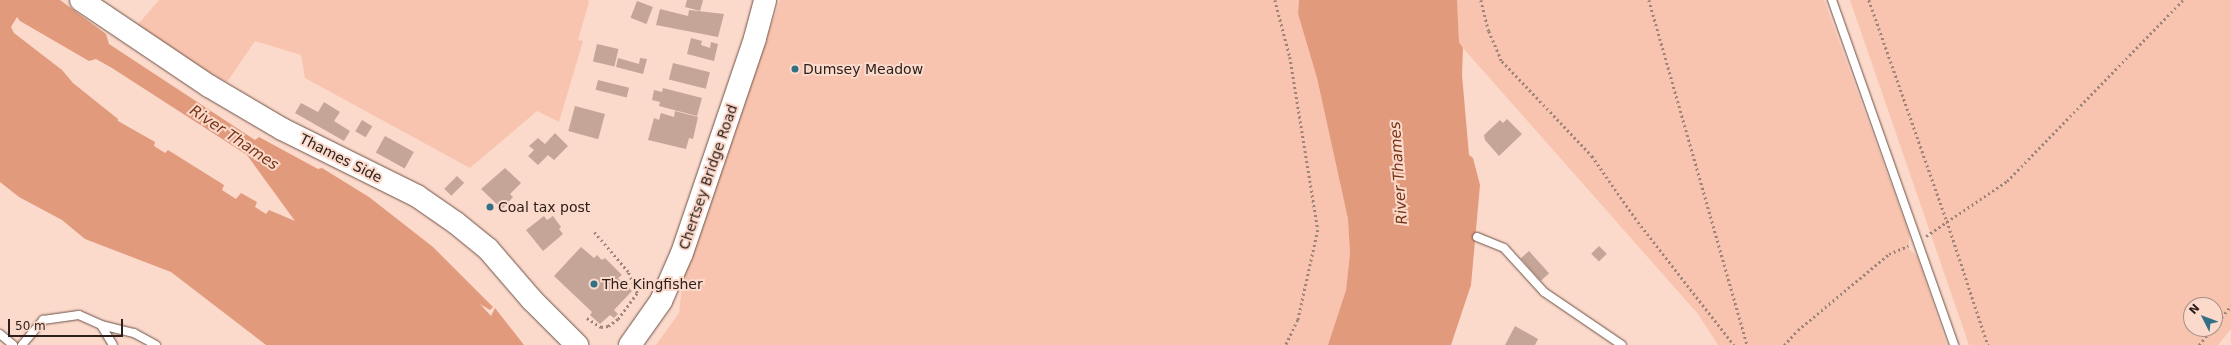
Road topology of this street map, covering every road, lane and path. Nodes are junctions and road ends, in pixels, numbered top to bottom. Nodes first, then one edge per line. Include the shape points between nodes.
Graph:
1 (81, 0) edge
2 (765, 0) edge
3 (1275, 0) edge
4 (1481, 0) edge
5 (1650, 0) edge
6 (1832, 0) edge
7 (1869, 0) edge
8 (2183, 0) edge
9 (1947, 221) junction
10 (594, 232) dead end
11 (1476, 237) dead end
12 (1918, 239) junction
13 (2231, 306) edge
14 (2223, 316) edge
15 (587, 318) dead end
16 (101, 325) junction
17 (0, 334) edge
18 (2206, 337) edge
19 (572, 341) edge
20 (13, 345) edge
21 (22, 345) edge
22 (113, 345) edge
23 (156, 345) edge
24 (592, 345) edge
25 (630, 345) edge
26 (1286, 345) edge
27 (1622, 345) edge
28 (1734, 345) edge
29 (1747, 345) edge
30 (1784, 345) edge
31 (1954, 345) edge
32 (1988, 345) edge
33 (2199, 345) edge

1 - 19 street, Thames Side via 209,86 282,129 417,196 453,220 488,249
2 - 25 street, Chertsey Bridge Road via 755,38 682,253 661,301
3 - 26 path via 1290,58 1318,230 1298,320
4 - 28 path via 1489,31 1502,62 1592,156 1638,222
5 - 29 path
6 - 12 lane
7 - 9 path
8 - 9 path via 2007,181
9 - 12 path
9 - 32 path
10 - 15 path via 628,272 637,292 617,318 601,327
11 - 27 lane via 1504,248 1544,292
12 - 30 path via 1890,254 1798,330
12 - 31 lane
13 - 14 path
16 - 21 lane via 79,315 44,320
16 - 22 lane
16 - 23 lane via 134,333
17 - 20 lane
18 - 33 path
19 - 24 street

